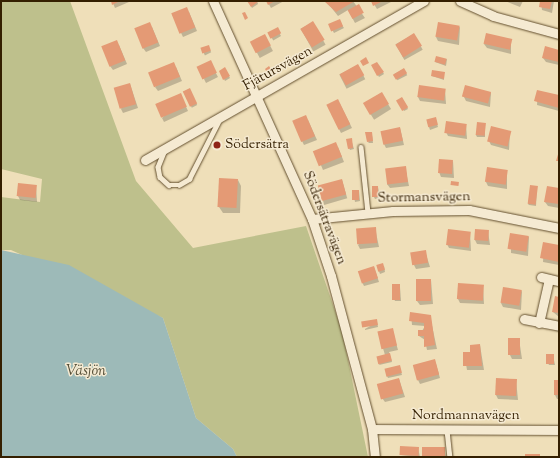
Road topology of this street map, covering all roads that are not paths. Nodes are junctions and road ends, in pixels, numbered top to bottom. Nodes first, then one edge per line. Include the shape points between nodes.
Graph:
1 (213, 1) edge
2 (424, 1) edge
3 (460, 1) edge
4 (559, 34) edge
5 (258, 96) junction
6 (220, 117) junction
7 (361, 147) dead end
8 (165, 148) junction
9 (145, 160) dead end
10 (368, 213) junction
11 (312, 219) junction
12 (559, 228) edge
13 (559, 281) edge
14 (524, 318) dead end
15 (539, 322) junction
16 (559, 326) edge
17 (372, 429) junction
18 (446, 430) junction
19 (559, 430) edge
20 (375, 457) edge
21 (450, 457) edge

1 - 5 street, Södersätravägen
2 - 5 street, Fjätursvägen
3 - 4 street via 493,16
5 - 6 street, Fjätursvägen
5 - 11 street, Södersätravägen
6 - 8 street, Fjätursvägen
6 - 8 lane via 189,179 179,185 169,185 160,177 158,167
7 - 10 lane
8 - 9 street, Fjätursvägen
10 - 11 street, Stormansvägen
10 - 12 street, Stormansvägen via 469,210
11 - 17 street, Södersätravägen via 331,276
13 - 15 street via 545,278
14 - 15 street
15 - 16 street
17 - 18 street, Nordmannavägen
17 - 20 street, Södersätravägen
18 - 19 street, Nordmannavägen
18 - 21 lane

